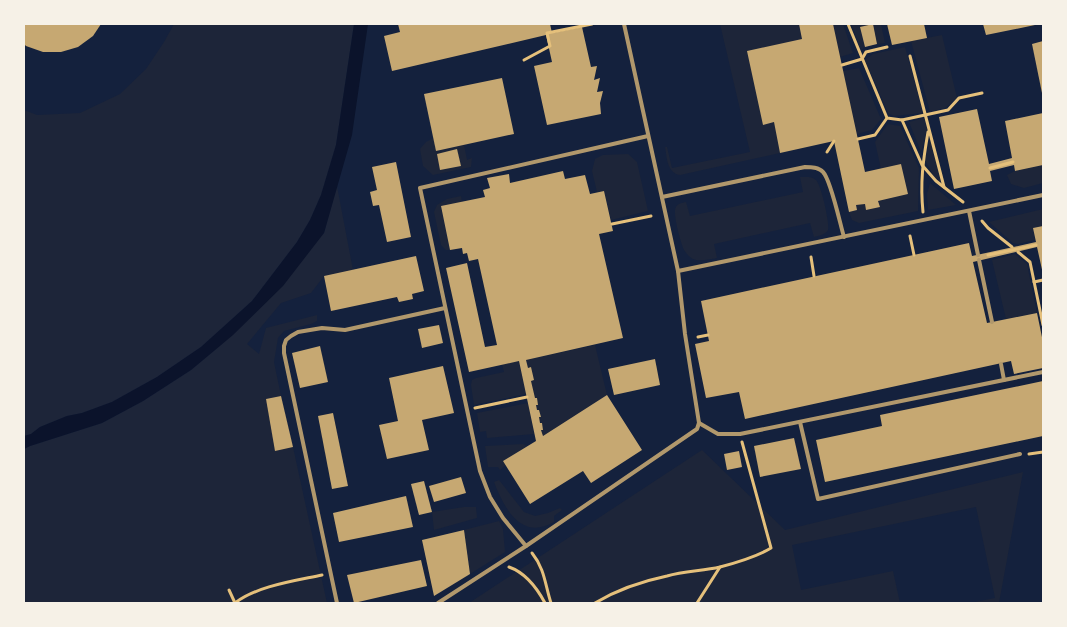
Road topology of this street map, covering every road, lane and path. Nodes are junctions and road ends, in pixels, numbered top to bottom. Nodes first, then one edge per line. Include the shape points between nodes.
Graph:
1 (592, 24) edge
2 (624, 24) edge
3 (848, 24) edge
4 (888, 47) dead end
5 (910, 56) dead end
6 (862, 59) junction
7 (524, 60) dead end
8 (842, 65) dead end
9 (982, 92) dead end
10 (925, 116) junction
11 (887, 118) junction
12 (902, 120) junction
13 (929, 129) junction
14 (648, 136) junction
15 (858, 139) dead end
16 (834, 141) dead end
17 (827, 152) dead end
18 (1013, 162) dead end
19 (922, 165) junction
20 (990, 168) dead end
21 (944, 187) junction
22 (1043, 195) edge
23 (662, 197) junction
24 (967, 205) dead end
25 (969, 211) junction
26 (923, 213) dead end
27 (651, 216) dead end
28 (982, 220) dead end
29 (612, 224) dead end
30 (910, 236) dead end
31 (844, 237) junction
32 (1036, 245) dead end
33 (1012, 247) dead end
34 (1018, 252) dead end
35 (914, 255) dead end
36 (811, 257) dead end
37 (980, 257) junction
38 (678, 271) junction
39 (814, 276) dead end
40 (1043, 280) edge
41 (1034, 282) junction
42 (445, 308) junction
43 (992, 322) dead end
44 (1043, 325) edge
45 (708, 335) dead end
46 (698, 337) dead end
47 (1000, 364) dead end
48 (1043, 372) edge
49 (1004, 380) junction
50 (527, 397) dead end
51 (467, 410) junction
52 (800, 422) junction
53 (699, 423) junction
54 (740, 434) junction
55 (1020, 454) dead end
56 (526, 546) junction
57 (499, 564) junction
58 (720, 567) junction
59 (330, 573) junction
60 (229, 590) dead end
61 (235, 603) edge
62 (337, 603) edge
63 (438, 603) edge
64 (545, 603) edge
65 (551, 603) edge
66 (595, 603) edge
67 (697, 603) edge

1 - 7 path via 547,33 550,46
2 - 14 lane
3 - 6 path
4 - 6 path via 866,52
5 - 10 path
6 - 8 path
6 - 11 path
9 - 10 path via 959,98 948,110
10 - 12 path
10 - 13 path
11 - 12 path
11 - 15 path via 875,135
12 - 19 path
13 - 19 path
13 - 21 path
14 - 23 lane
14 - 42 lane via 420,188
16 - 17 path
18 - 20 path
19 - 21 path
19 - 26 path
21 - 24 path
22 - 25 lane
23 - 31 lane via 805,167 815,168 823,172 828,182
23 - 38 lane
25 - 31 lane
25 - 37 lane
27 - 29 path
28 - 33 path
30 - 35 path
31 - 38 lane
32 - 37 path
34 - 41 path via 1030,262
36 - 39 path
37 - 43 lane
38 - 53 lane
40 - 41 path
41 - 44 path
42 - 51 lane
42 - 59 lane via 345,330 322,328 298,332 286,340 284,353
45 - 46 path
47 - 49 lane
48 - 49 lane
49 - 52 lane
50 - 51 path
51 - 56 lane via 480,471 490,496
52 - 54 lane
52 - 55 lane via 818,499
53 - 54 lane via 718,434
53 - 56 lane via 697,429
54 - 58 path via 771,548
56 - 57 lane
56 - 65 path via 539,562
57 - 63 lane
57 - 64 path via 525,576
58 - 66 path via 667,576
58 - 67 path
59 - 61 path via 251,593
59 - 62 lane
60 - 61 path

